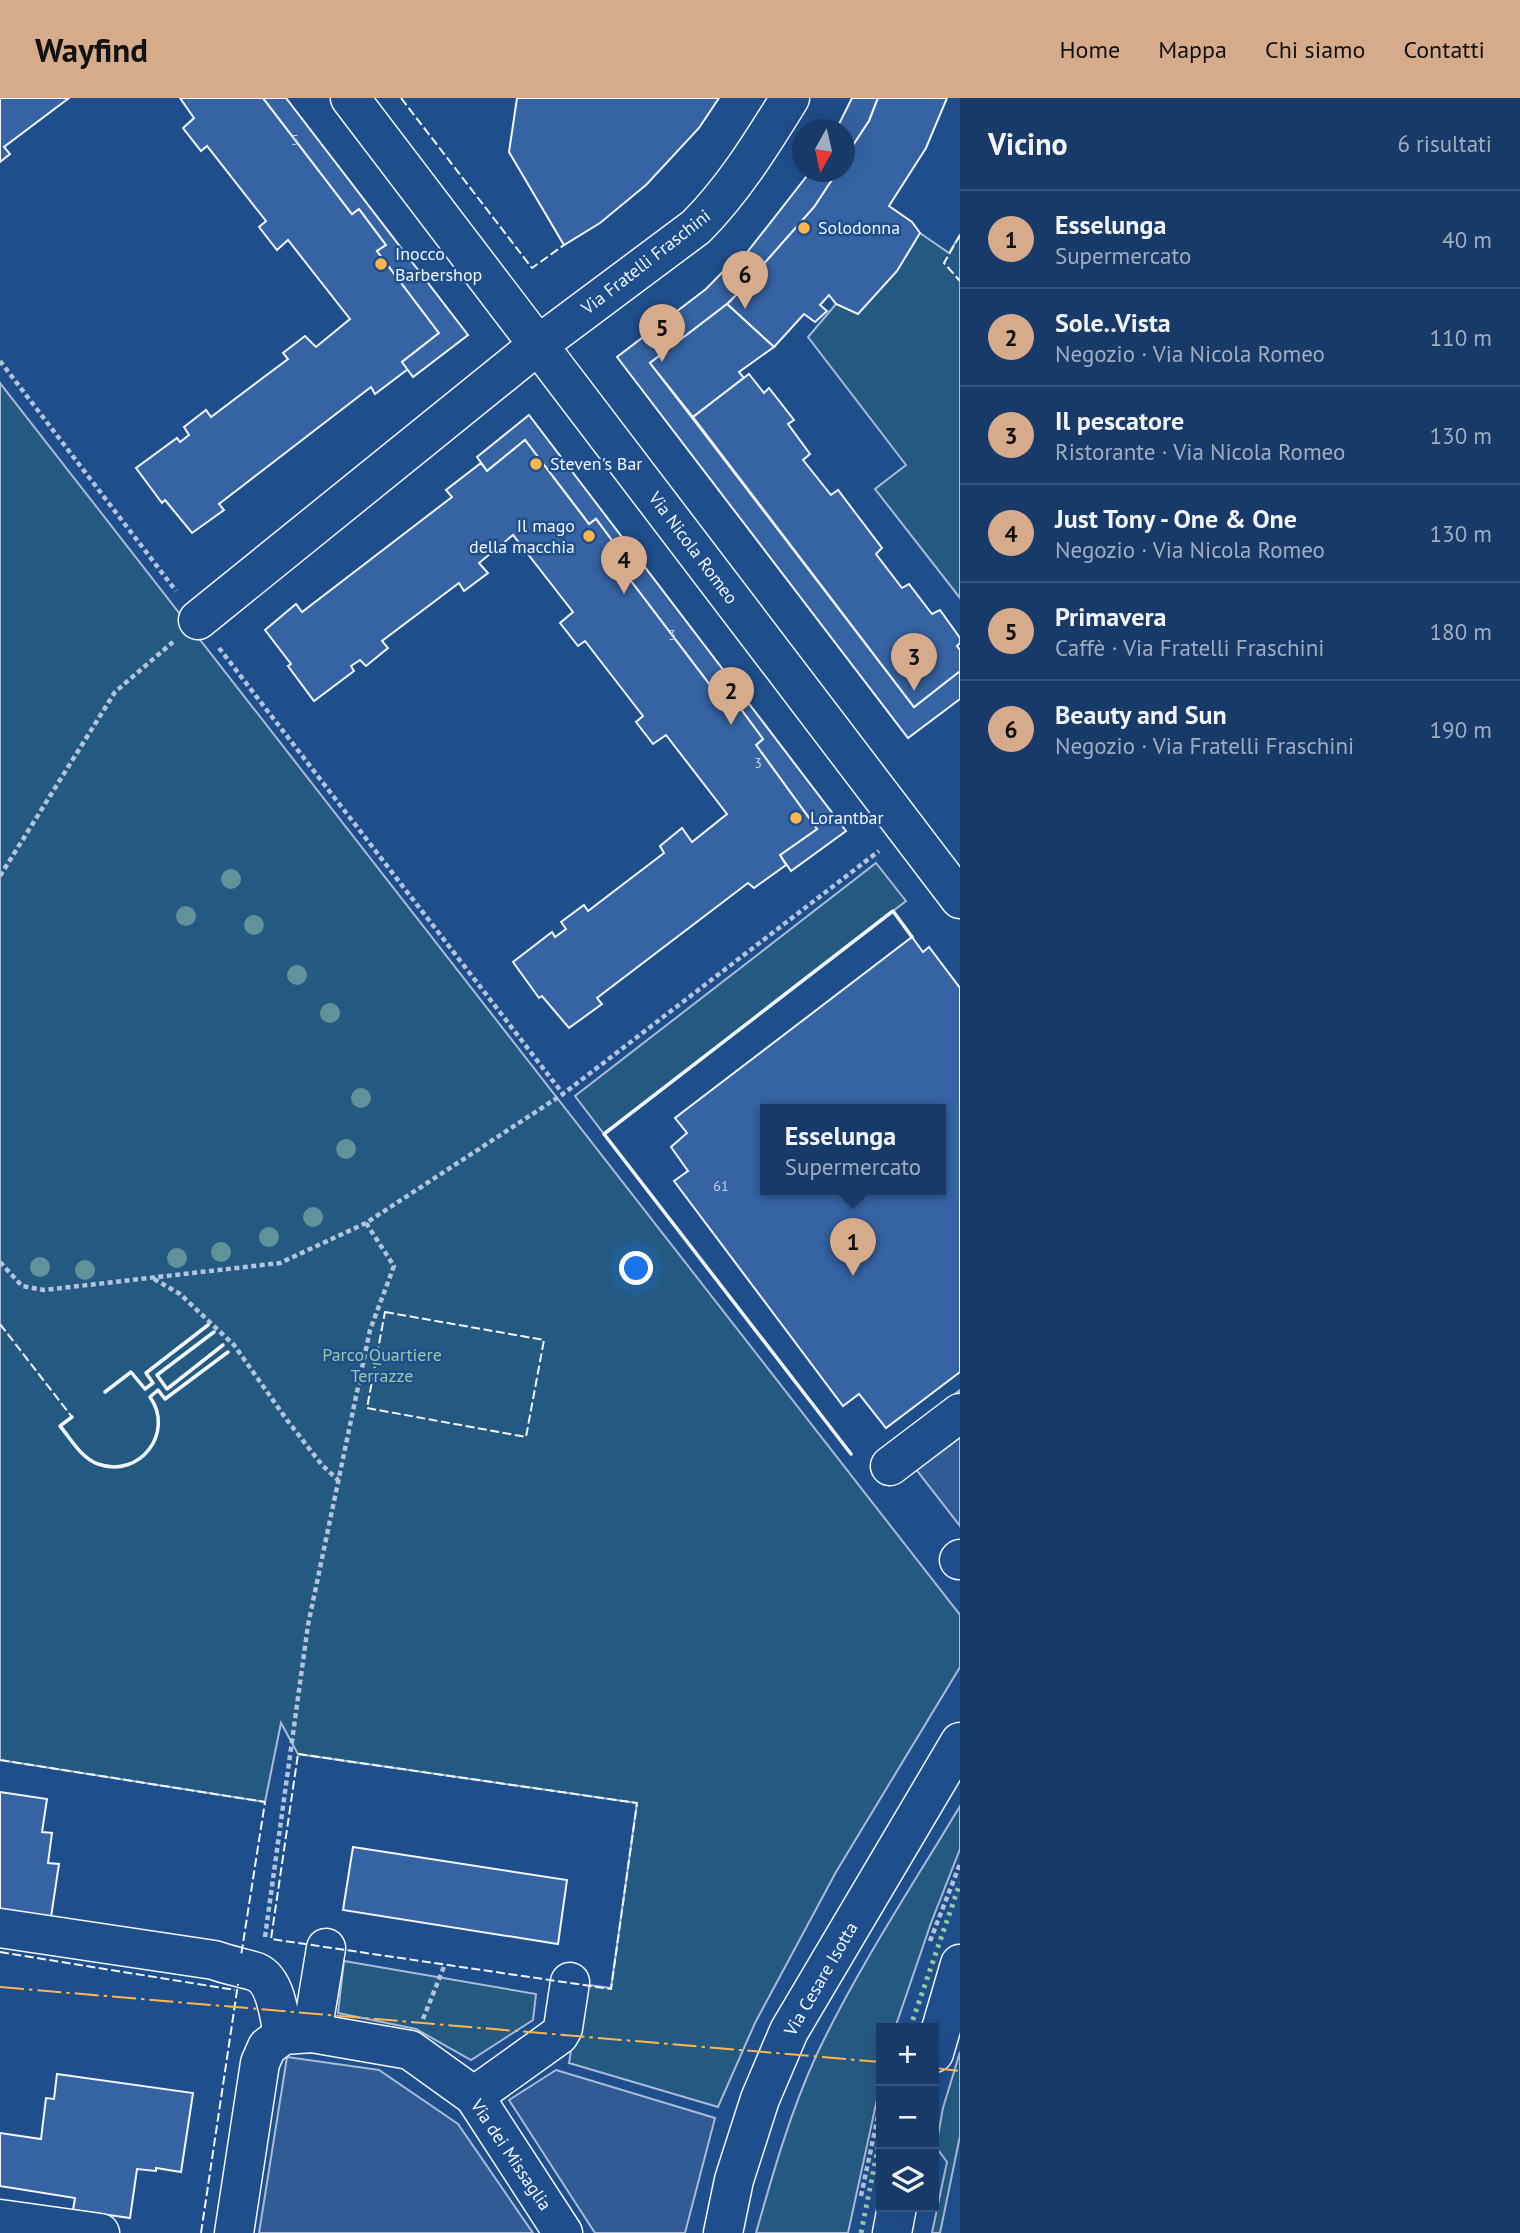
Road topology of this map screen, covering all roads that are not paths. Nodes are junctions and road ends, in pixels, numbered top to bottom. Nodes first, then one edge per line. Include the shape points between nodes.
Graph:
1 (350, 98) edge
2 (790, 98) edge
3 (538, 345) junction
4 (198, 620) road end
5 (960, 899) edge
6 (960, 1413) edge
7 (890, 1466) dead end
8 (960, 1742) edge
9 (0, 1928) edge
10 (326, 1948) dead end
11 (960, 1964) edge
12 (570, 1982) dead end
13 (297, 2034) junction
14 (939, 2036) edge
15 (474, 2096) junction
16 (896, 2212) edge
17 (0, 2219) edge
18 (100, 2233) edge
19 (234, 2233) edge
20 (562, 2233) edge
21 (723, 2233) edge
22 (892, 2233) edge

1 - 3 street, Via Nicola Romeo
2 - 3 street, Via Fratelli Fraschini via 716,207 696,227
3 - 4 street, Via Fratelli Fraschini
3 - 5 street, Via Nicola Romeo
6 - 7 street
8 - 21 street, Via Cesare Isotta via 789,2031 760,2099 734,2180
9 - 13 street via 214,1960 255,1971 268,1983
10 - 13 street
11 - 14 street
12 - 15 street via 559,2035
13 - 15 street, Via dei Missaglia via 410,2050
13 - 19 street via 267,2047 260,2063
15 - 20 street, Via dei Missaglia
16 - 22 street
17 - 18 street

